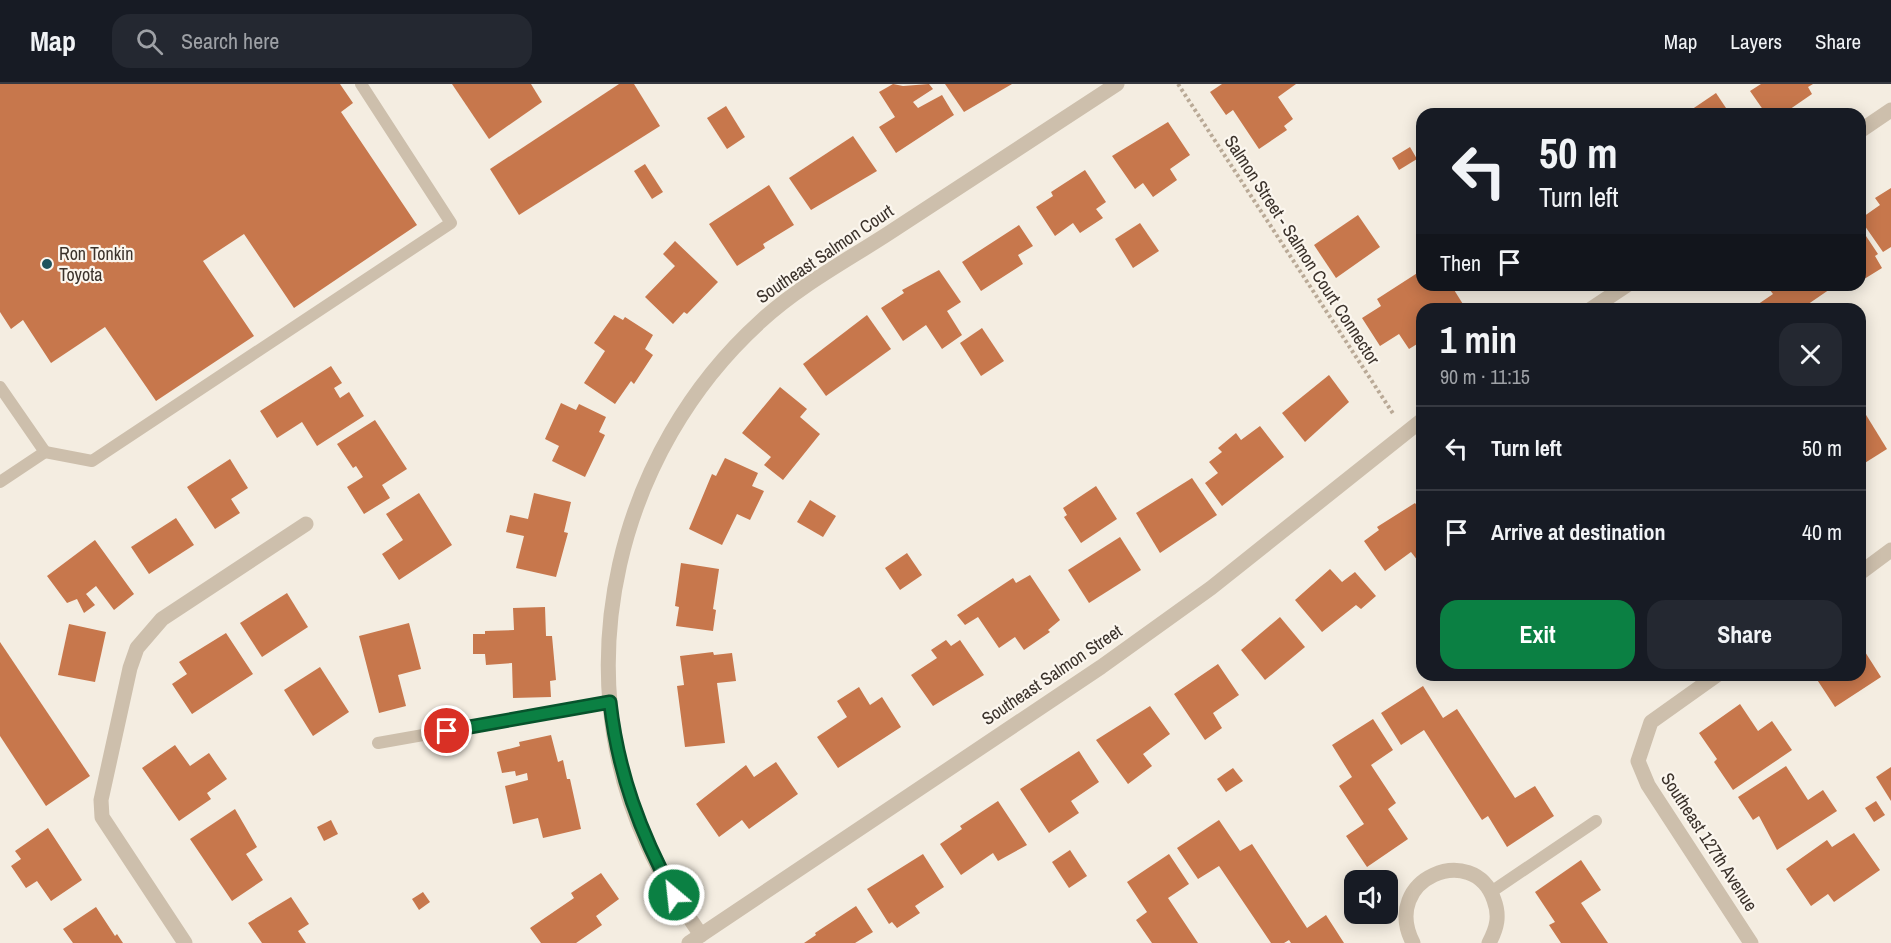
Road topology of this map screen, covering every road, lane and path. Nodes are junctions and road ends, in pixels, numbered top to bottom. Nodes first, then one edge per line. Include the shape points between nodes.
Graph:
1 (361, 84) edge
2 (1117, 84) edge
3 (1178, 84) edge
4 (1891, 110) edge
5 (1866, 127) edge
6 (1618, 291) edge
7 (1600, 303) edge
8 (0, 387) edge
9 (1416, 424) edge
10 (1404, 432) junction
11 (45, 452) junction
12 (0, 482) edge
13 (306, 524) dead end
14 (1891, 550) edge
15 (1866, 569) edge
16 (1709, 681) edge
17 (610, 702) junction
18 (378, 743) dead end
19 (1596, 821) dead end
20 (1491, 892) junction
21 (695, 939) edge
22 (185, 943) edge
23 (1413, 943) edge
24 (1489, 943) edge
25 (1751, 943) edge

1 - 11 lane via 451,223 92,461
2 - 17 street, Southeast Salmon Court via 784,301 716,366 679,416 636,502 613,594 608,657
3 - 10 path, Salmon Street - Salmon Court Connector
4 - 5 street
6 - 7 street
8 - 11 lane
9 - 10 street, Southeast Salmon Street
10 - 21 street, Southeast Salmon Street via 1210,588 1101,667
11 - 12 lane
13 - 22 street via 162,619 137,648 130,668 101,800 102,818
14 - 15 street
16 - 25 street, Southeast 127th Avenue via 1651,722 1638,761 1648,785
17 - 18 lane
17 - 21 street, Southeast Salmon Court via 625,783 646,844
19 - 20 lane
20 - 23 street via 1480,879 1464,872 1432,874 1417,884 1408,898 1406,931
20 - 24 street via 1498,911 1496,931

